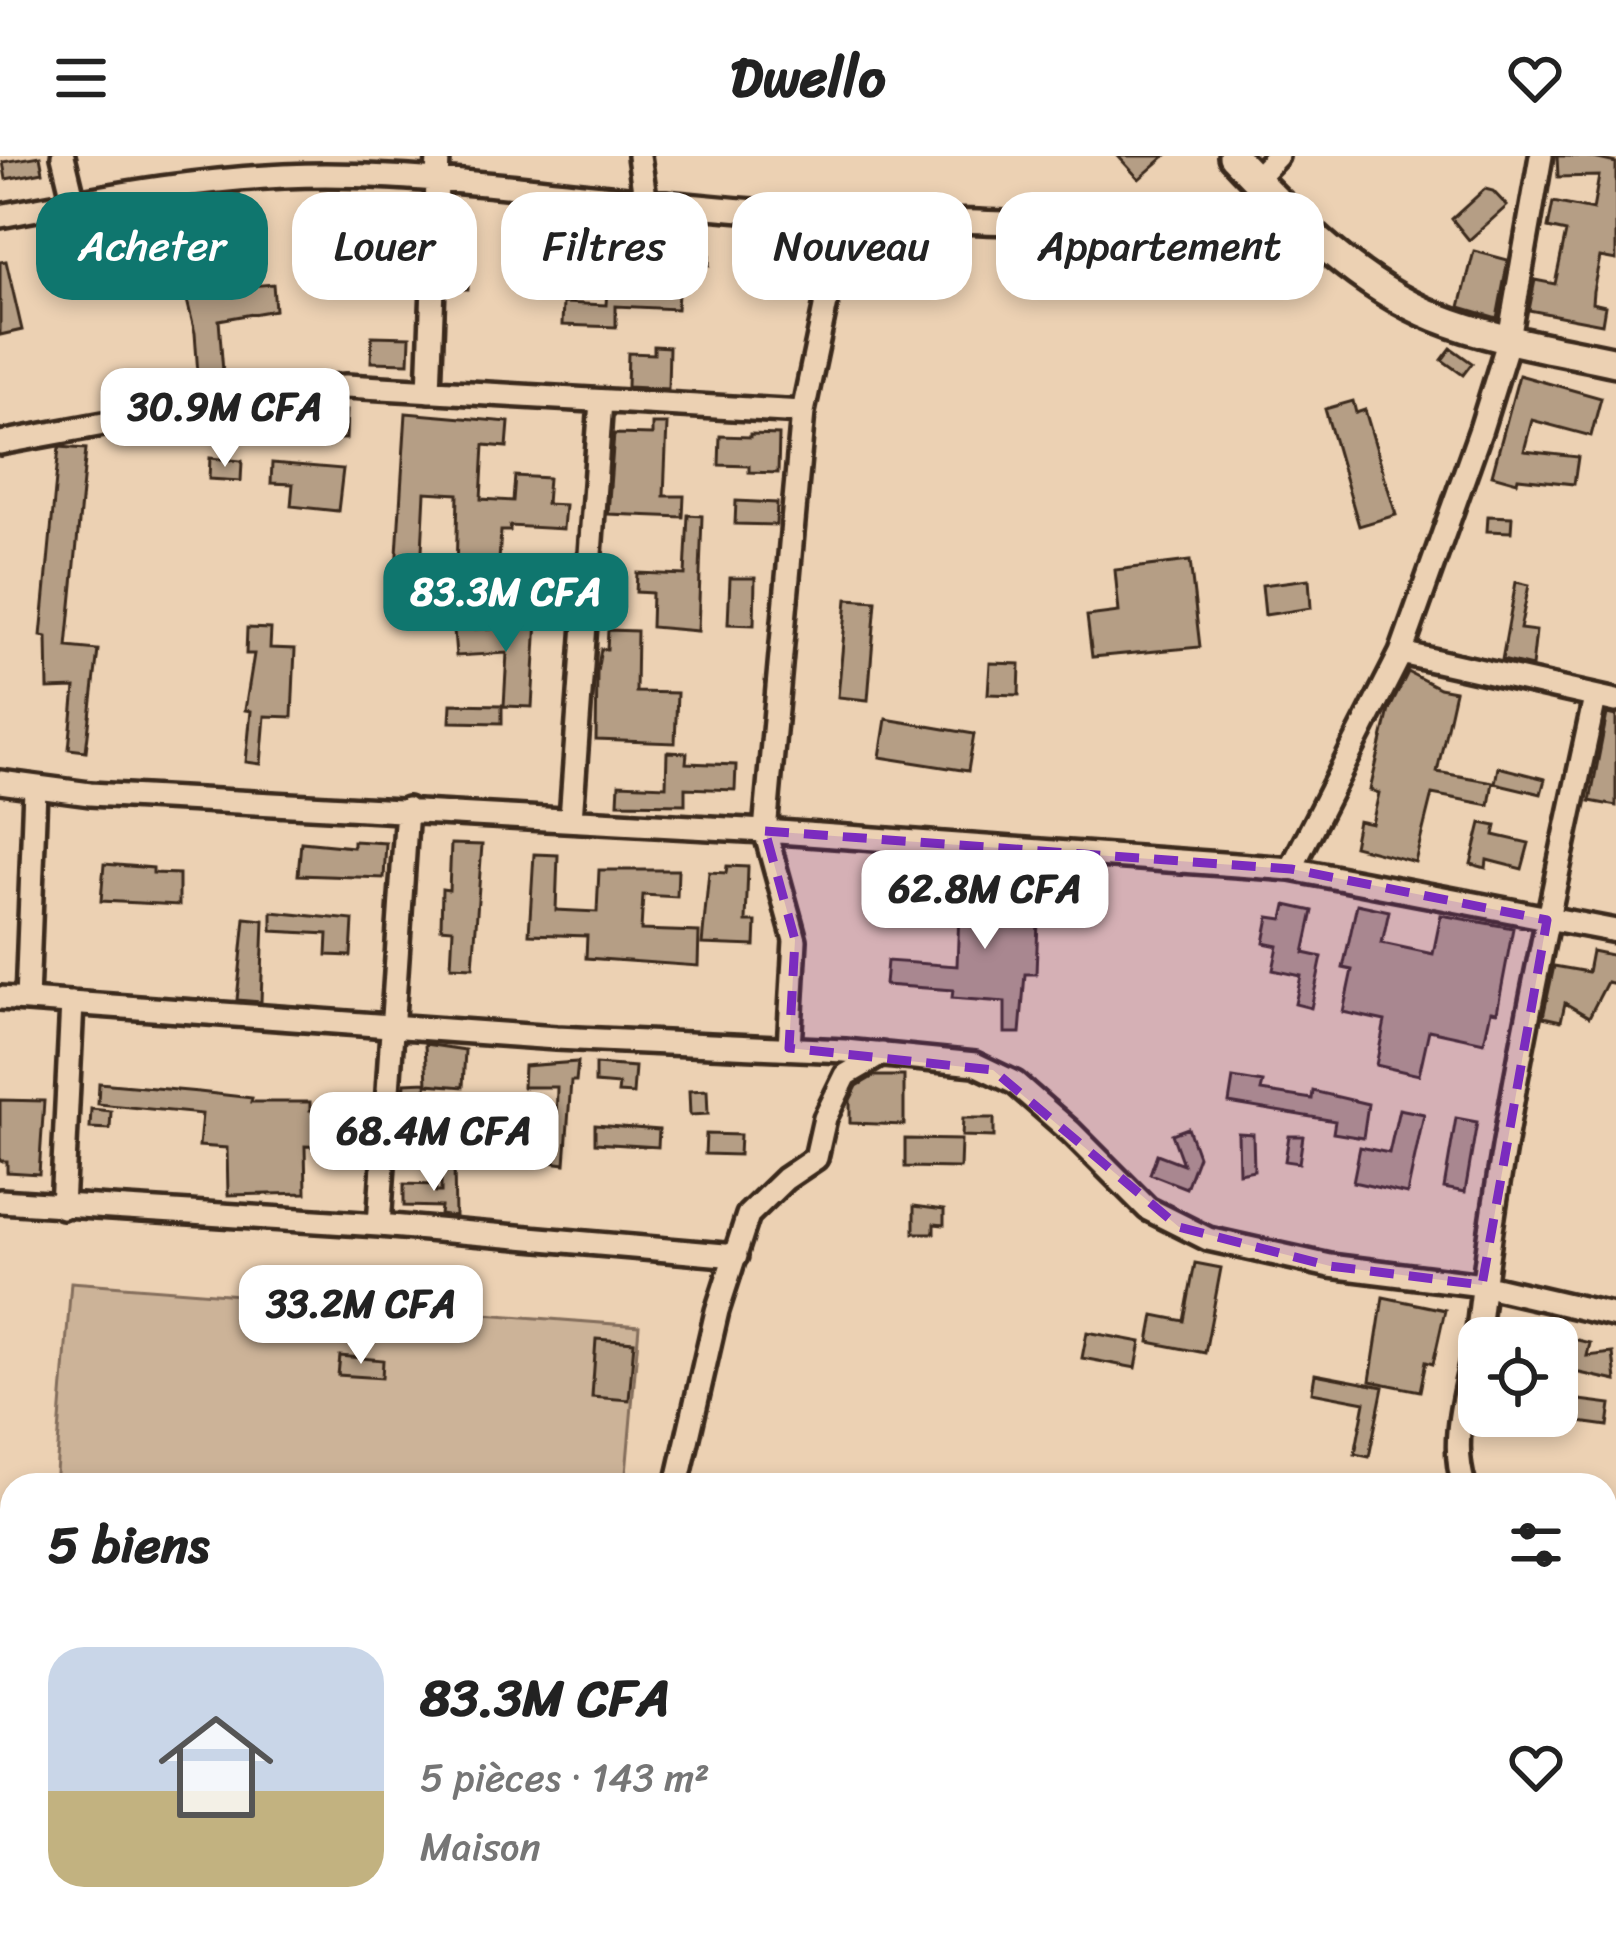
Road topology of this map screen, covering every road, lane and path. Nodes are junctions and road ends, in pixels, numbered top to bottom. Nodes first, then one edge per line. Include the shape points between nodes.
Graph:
1 (63, 156) edge
2 (639, 156) edge
3 (1233, 156) edge
4 (1277, 156) edge
5 (1540, 156) edge
6 (439, 167) edge
7 (1255, 178) junction
8 (72, 192) edge
9 (154, 192) edge
10 (579, 192) edge
11 (644, 192) edge
12 (1268, 192) edge
13 (36, 209) edge
14 (0, 216) edge
15 (1324, 245) edge
16 (827, 300) edge
17 (1509, 339) junction
18 (1616, 362) edge
19 (429, 392) junction
20 (601, 401) junction
21 (803, 412) junction
22 (0, 442) edge
23 (1401, 653) junction
24 (1606, 699) edge
25 (0, 782) edge
26 (35, 789) junction
27 (407, 808) junction
28 (571, 819) junction
29 (765, 830) junction
30 (1292, 869) junction
31 (1547, 920) junction
32 (1616, 931) edge
33 (0, 998) edge
34 (27, 1000) junction
35 (72, 1003) junction
36 (392, 1026) junction
37 (789, 1048) junction
38 (882, 1054) junction
39 (0, 1201) edge
40 (62, 1207) junction
41 (379, 1225) junction
42 (736, 1256) junction
43 (1482, 1286) junction
44 (1616, 1316) edge
45 (680, 1473) edge
46 (1462, 1473) edge

1 - 8 street
2 - 11 street
3 - 7 street
4 - 7 street
5 - 17 street
6 - 9 street
6 - 10 street
6 - 19 street
7 - 12 street
13 - 14 street
15 - 17 street via 1414,307
16 - 21 street
17 - 18 street
17 - 23 street
19 - 20 street
19 - 22 street via 284,391
20 - 21 street
20 - 28 street
21 - 29 street
23 - 24 street
23 - 30 street
24 - 31 street
25 - 26 street
26 - 27 street
26 - 34 street
27 - 28 street
27 - 36 street
28 - 29 street
29 - 30 street
29 - 37 street via 795,940
30 - 31 street
31 - 32 street
31 - 43 street
33 - 34 street
34 - 35 street
35 - 36 street
35 - 40 street
36 - 37 street
36 - 41 street
37 - 38 street
38 - 42 street via 846,1075 816,1158 748,1214
38 - 43 street via 993,1070 1148,1209 1208,1239
39 - 40 street
40 - 41 street
41 - 42 street
42 - 45 street
43 - 44 street
43 - 46 street via 1460,1430

